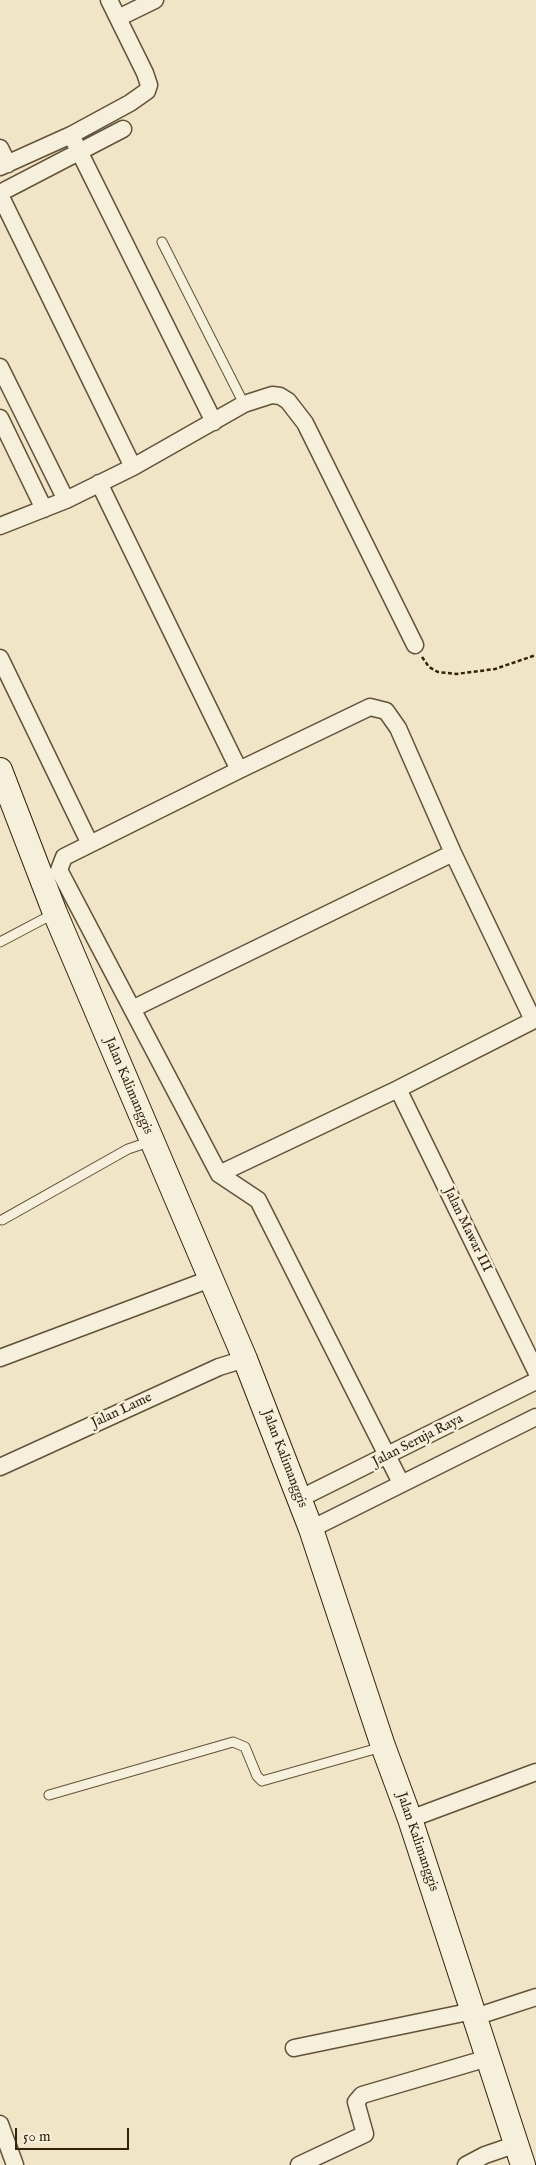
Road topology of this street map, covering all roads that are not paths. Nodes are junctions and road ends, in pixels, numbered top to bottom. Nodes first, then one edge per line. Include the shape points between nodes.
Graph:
1 (110, 0) edge
2 (155, 0) edge
3 (118, 18) junction
4 (123, 129) dead end
5 (71, 135) junction
6 (0, 148) edge
7 (80, 152) junction
8 (4, 166) edge
9 (0, 194) edge
10 (162, 242) dead end
11 (0, 367) edge
12 (244, 404) junction
13 (0, 418) edge
14 (214, 422) junction
15 (134, 467) junction
16 (100, 484) junction
17 (66, 500) junction
18 (44, 509) junction
19 (0, 526) edge
20 (415, 645) road end
21 (0, 658) edge
22 (239, 770) junction
23 (0, 772) edge
24 (90, 844) junction
25 (453, 853) junction
26 (55, 913) junction
27 (0, 942) edge
28 (132, 1009) junction
29 (535, 1019) edge
30 (398, 1089) junction
31 (152, 1141) junction
32 (220, 1174) junction
33 (2, 1220) dead end
34 (210, 1279) junction
35 (0, 1358) edge
36 (245, 1360) junction
37 (536, 1370) edge
38 (536, 1381) edge
39 (536, 1417) edge
40 (388, 1456) junction
41 (0, 1467) edge
42 (401, 1483) junction
43 (300, 1499) junction
44 (311, 1529) junction
45 (383, 1746) junction
46 (536, 1772) edge
47 (49, 1795) dead end
48 (410, 1819) junction
49 (536, 1997) edge
50 (474, 2014) junction
51 (294, 2048) dead end
52 (488, 2058) junction
53 (2, 2135) edge
54 (520, 2155) edge
55 (15, 2165) edge
56 (299, 2165) edge
57 (466, 2165) edge

1 - 3 street
2 - 3 street
3 - 5 street via 144,73 148,89 130,103
4 - 7 street
5 - 7 street
5 - 8 street
6 - 8 street
7 - 9 street
7 - 14 street
9 - 15 street
10 - 12 lane
11 - 17 street
12 - 14 street
12 - 20 street via 272,395 284,397 305,423
13 - 18 street
14 - 15 street
15 - 16 street
16 - 17 street
16 - 22 street
17 - 18 street
18 - 19 street
21 - 24 street
22 - 24 street
22 - 25 street via 370,707 386,711 398,728
23 - 26 main road, Jalan Kalimanggis
24 - 28 street via 64,857 59,870
25 - 28 street
25 - 29 street
26 - 27 lane
26 - 31 main road, Jalan Kalimanggis
28 - 32 street
29 - 30 street
30 - 32 street
30 - 37 street, Jalan Mawar III
31 - 33 lane via 128,1149
31 - 34 main road, Jalan Kalimanggis
32 - 40 street via 258,1200
34 - 35 street
34 - 36 main road, Jalan Kalimanggis
36 - 41 street, Jalan Lame via 218,1367
36 - 43 main road, Jalan Kalimanggis
38 - 40 street, Jalan Seruja Raya
39 - 42 street
40 - 42 street
40 - 43 street, Jalan Seruja Raya
42 - 44 street
43 - 44 main road, Jalan Kalimanggis
44 - 45 main road, Jalan Kalimanggis
45 - 47 lane via 262,1781 244,1747 233,1742
45 - 48 main road, Jalan Kalimanggis
46 - 48 street
48 - 50 main road, Jalan Kalimanggis
49 - 50 street
50 - 51 street
50 - 52 main road, Jalan Kalimanggis
52 - 54 main road, Jalan Kalimanggis
52 - 56 street via 362,2095 356,2102 365,2134
53 - 55 street
54 - 57 street via 485,2155

